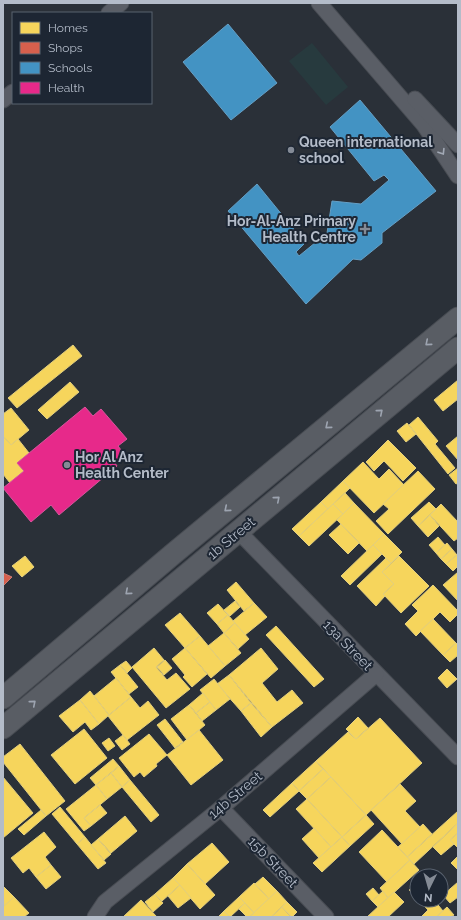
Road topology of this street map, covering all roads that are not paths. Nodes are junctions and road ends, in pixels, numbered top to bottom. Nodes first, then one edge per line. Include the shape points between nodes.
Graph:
1 (121, 3) edge
2 (319, 3) edge
3 (332, 3) edge
4 (110, 12) edge
5 (12, 93) edge
6 (3, 100) edge
7 (458, 145) edge
8 (458, 176) edge
9 (458, 318) edge
10 (458, 348) edge
11 (239, 532) junction
12 (376, 674) junction
13 (3, 698) edge
14 (3, 728) edge
15 (458, 757) edge
16 (221, 808) junction
17 (95, 917) edge
18 (326, 917) edge

1 - 4 street
2 -> 8 street via 412,110
3 - 7 street
5 - 6 street
9 -> 13 street, 1b Street
11 -> 10 street, 1b Street
11 - 12 street, 13a Street
14 -> 11 street, 1b Street
12 - 15 street, 13a Street
12 - 16 street, 14b Street
16 - 17 street, 14b Street via 105,902
16 - 18 street, 15b Street

